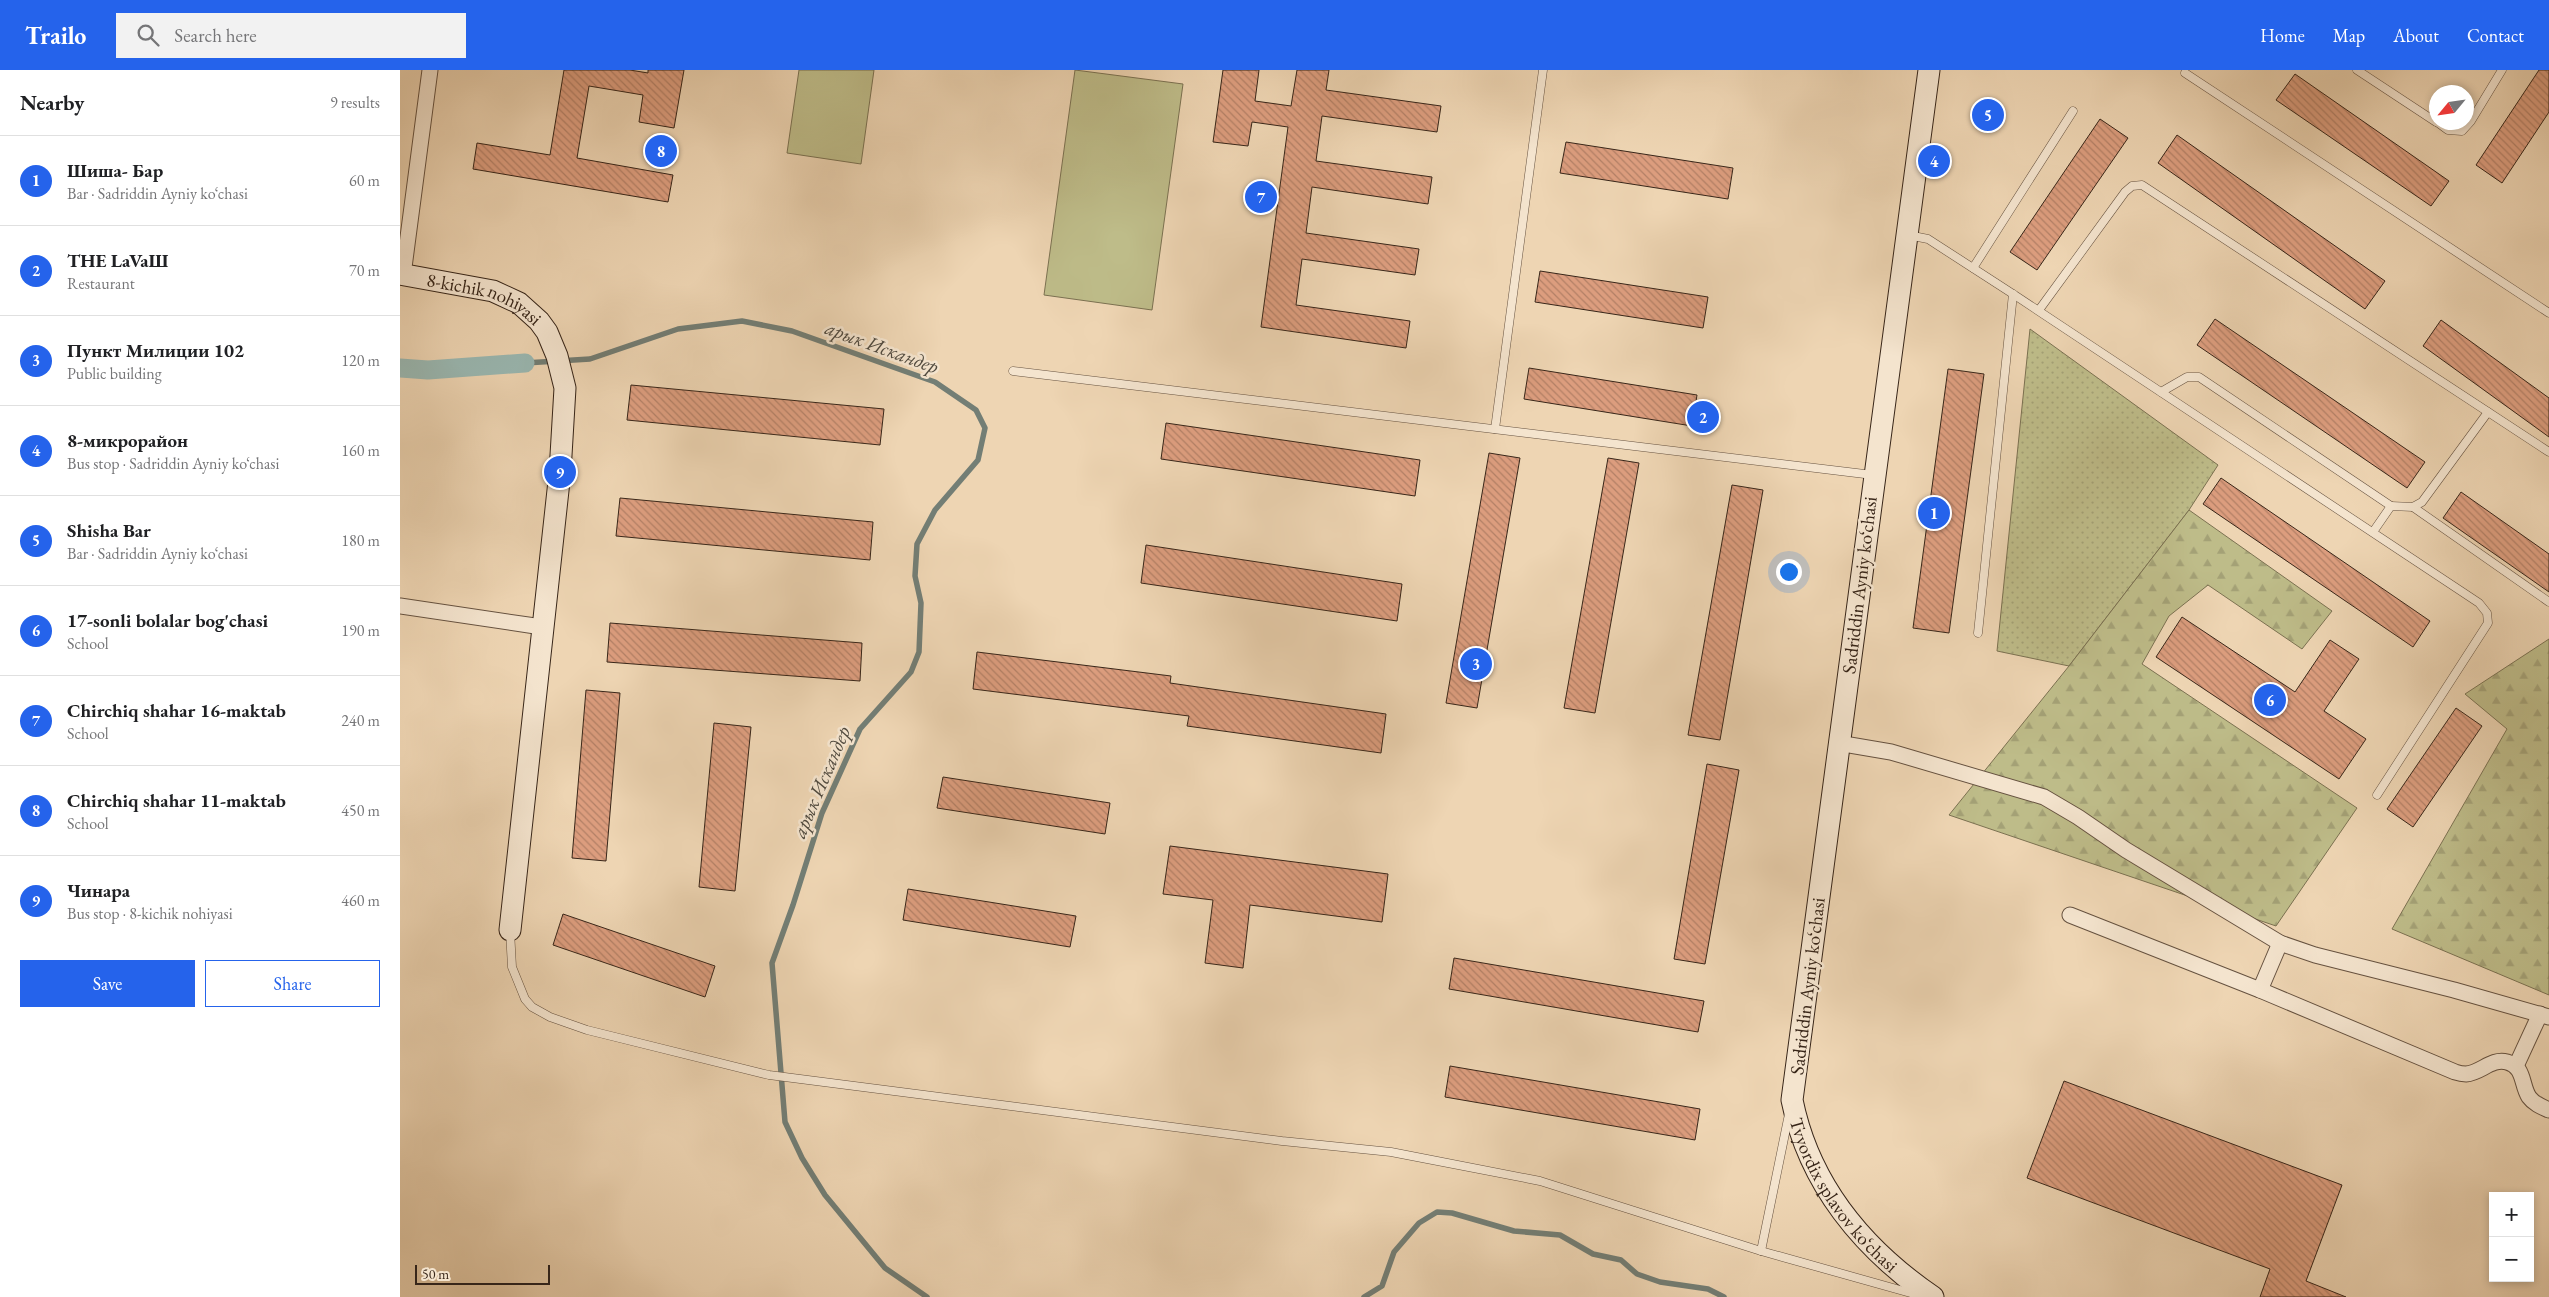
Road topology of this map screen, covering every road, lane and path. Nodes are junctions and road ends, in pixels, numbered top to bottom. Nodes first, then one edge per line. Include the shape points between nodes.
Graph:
1 (430, 70) edge
2 (1542, 70) edge
3 (1929, 70) edge
4 (2357, 70) edge
5 (2502, 70) edge
6 (2185, 73) dead end
7 (2073, 111) dead end
8 (2474, 116) edge
9 (2429, 117) edge
10 (2448, 130) edge
11 (2463, 130) edge
12 (1906, 234) junction
13 (1973, 268) junction
14 (401, 274) edge
15 (2013, 294) junction
16 (2039, 310) junction
17 (2549, 313) edge
18 (1013, 371) dead end
19 (2161, 392) junction
20 (2488, 412) junction
21 (1496, 429) junction
22 (2549, 452) edge
23 (1873, 475) junction
24 (2391, 506) junction
25 (2413, 507) junction
26 (2373, 532) junction
27 (2549, 602) edge
28 (400, 606) edge
29 (542, 627) junction
30 (1978, 633) dead end
31 (1838, 742) junction
32 (2376, 795) dead end
33 (2070, 915) dead end
34 (510, 930) joint
35 (2280, 944) junction
36 (2260, 990) junction
37 (2545, 1016) edge
38 (2516, 1066) junction
39 (1792, 1100) junction
40 (2549, 1110) edge
41 (1761, 1251) junction
42 (1925, 1297) edge
43 (1933, 1297) edge

1 - 14 street
2 - 21 lane
3 - 12 street, Sadriddin Ayniy ko‘chasi
4 - 9 lane
5 - 8 lane
6 - 17 lane
7 - 13 lane
10 - 11 lane
12 - 13 lane via 1928,239
12 - 23 street, Sadriddin Ayniy ko‘chasi
13 - 15 lane
14 - 29 street, 8-kichik nohiyasi via 506,296 530,311 553,345 565,388 560,472
15 - 16 lane
15 - 30 lane
16 - 19 lane
16 - 20 lane via 2125,192 2132,186 2142,185
18 - 21 lane
19 - 24 lane via 2175,381 2199,377
19 - 26 lane
20 - 22 lane
20 - 25 lane via 2432,492
21 - 23 lane
23 - 31 street, Sadriddin Ayniy ko‘chasi
24 - 25 lane
24 - 26 lane
25 - 27 lane
26 - 32 lane via 2479,602 2488,623
28 - 29 street
29 - 34 street, 8-kichik nohiyasi
31 - 35 street via 1892,752 2044,798
31 - 39 street, Sadriddin Ayniy ko‘chasi
33 - 36 street
34 - 41 lane via 510,953 517,984 525,999 540,1012 577,1028 769,1075 1391,1152 1540,1181
35 - 36 street
35 - 37 street
36 - 38 street via 2454,1072 2466,1074 2494,1062
37 - 38 street
38 - 40 street via 2529,1096 2536,1104
39 - 41 lane
39 - 43 street, Tvyordix splavov ko‘chasi via 1798,1130 1810,1157 1842,1212 1885,1260
41 - 42 lane

